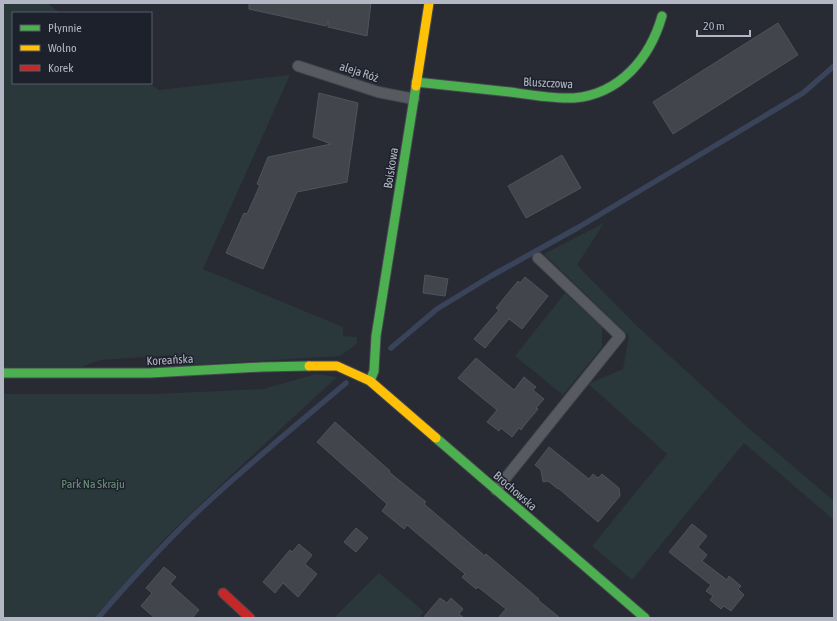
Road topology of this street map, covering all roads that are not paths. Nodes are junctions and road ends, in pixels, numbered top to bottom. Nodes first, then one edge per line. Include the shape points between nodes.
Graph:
1 (429, 3) edge
2 (662, 16) dead end
3 (298, 66) dead end
4 (416, 82) junction
5 (414, 99) junction
6 (538, 258) dead end
7 (338, 366) joint
8 (3, 373) edge
9 (370, 381) junction
10 (496, 490) junction
11 (223, 593) dead end
12 (250, 618) edge
13 (645, 618) edge

1 - 4 street, Boiskowa
2 - 4 street, Bluszczowa via 655,39 637,66 609,87 584,97 560,98
3 - 5 lane, aleja Róż via 378,92
4 - 5 street, Boiskowa
5 - 9 street, Boiskowa via 376,336 374,371
6 - 10 lane via 620,336
7 - 8 street, Koreańska via 150,373
7 - 9 street, Brochowska
9 - 10 street, Brochowska
10 - 13 street, Brochowska
11 - 12 street

